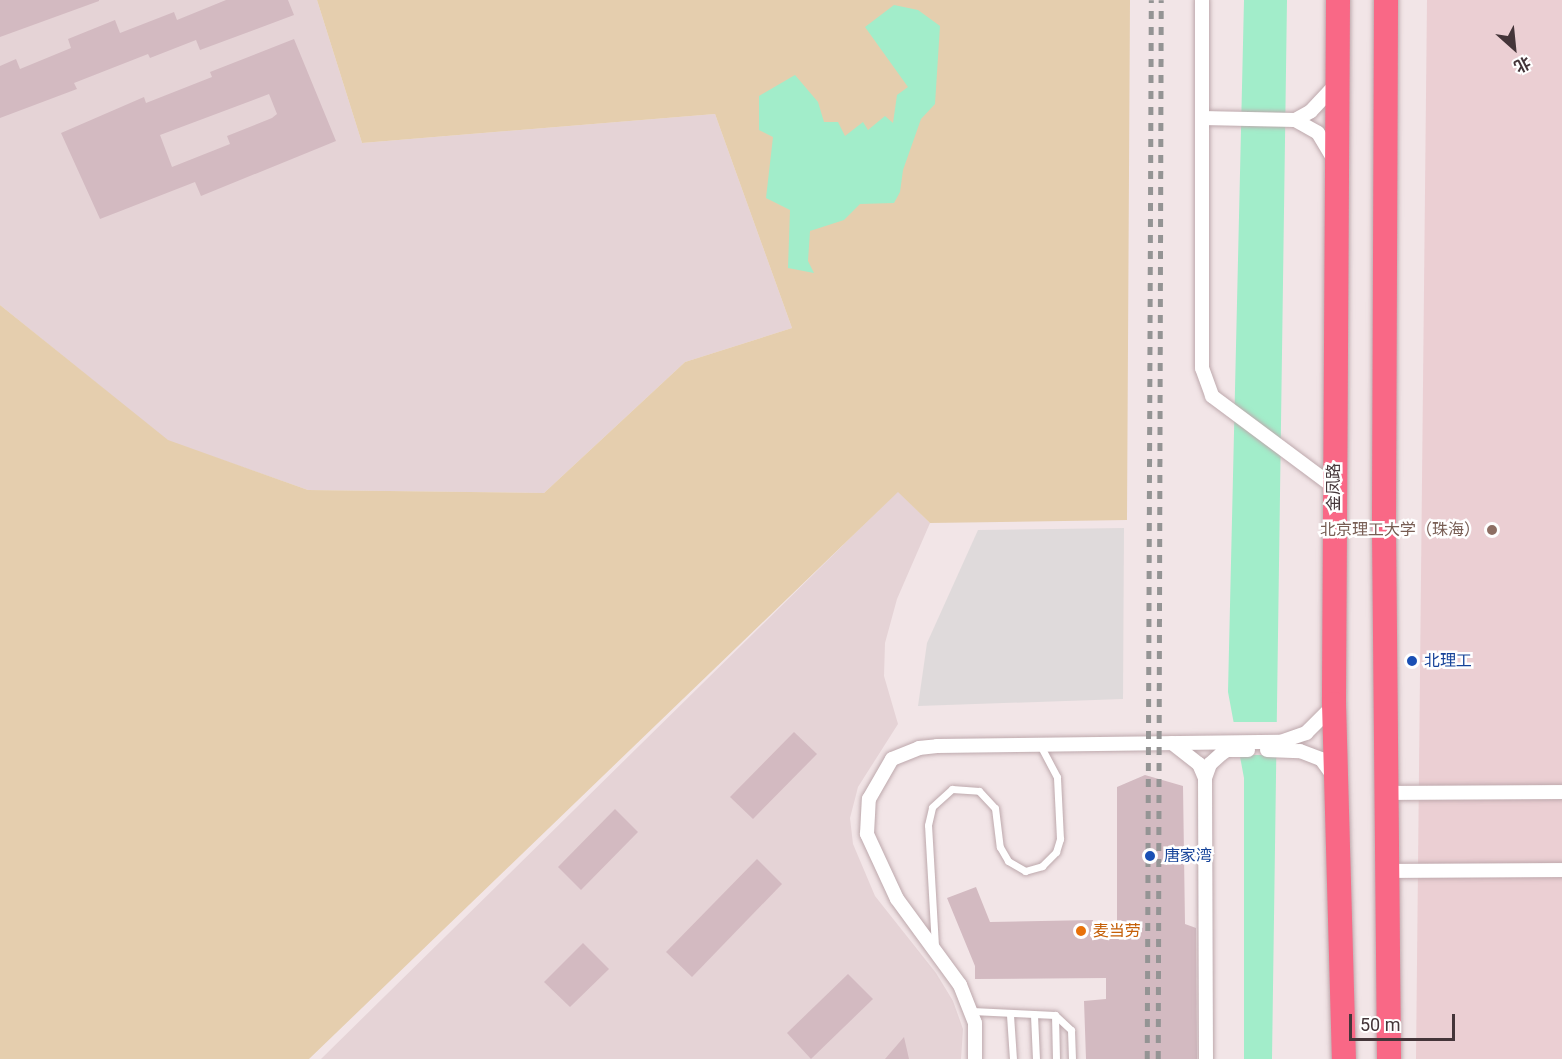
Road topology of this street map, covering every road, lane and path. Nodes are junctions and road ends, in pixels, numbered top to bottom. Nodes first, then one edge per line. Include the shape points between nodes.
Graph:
1 (1202, 0) edge
2 (1338, 0) edge
3 (1386, 0) edge
4 (1339, 80) junction
5 (1202, 118) junction
6 (1291, 120) junction
7 (1336, 162) junction
8 (1334, 487) junction
9 (1334, 704) junction
10 (1172, 742) junction
11 (1039, 743) junction
12 (1227, 745) junction
13 (1280, 746) junction
14 (1205, 778) junction
15 (1335, 778) junction
16 (1562, 792) edge
17 (1387, 793) junction
18 (1562, 870) edge
19 (1388, 871) junction
20 (935, 948) junction
21 (972, 1011) junction
22 (1010, 1015) junction
23 (1034, 1015) junction
24 (1055, 1015) junction
25 (1344, 1052) edge
26 (1389, 1052) edge
27 (975, 1059) edge
28 (1013, 1059) edge
29 (1036, 1059) edge
30 (1056, 1059) edge
31 (1072, 1059) edge
32 (1206, 1059) edge

1 - 5 street
2 - 4 highway, 金凤路
3 - 17 highway
4 - 6 street via 1311,111
4 - 7 highway, 金凤路
5 - 6 street
5 - 8 street via 1202,368 1212,396
6 - 7 street via 1318,133
7 - 8 highway, 金凤路
8 - 9 highway, 金凤路
9 - 13 street via 1321,722
9 - 15 highway, 金凤路
10 - 11 street
10 - 12 street
10 - 14 street via 1189,752
11 - 20 street via 919,748 892,759 877,780 865,819 871,848 897,899
11 - 20 lane via 1058,777 1060,839 1056,852 1042,866 1025,871 1008,861 1000,847 995,808 979,791 952,789 932,807 928,825
12 - 13 street
12 - 14 street via 1210,764
13 - 15 street via 1320,759
14 - 32 street
15 - 25 highway, 金凤路
16 - 17 street
17 - 19 highway
18 - 19 street
19 - 26 highway
20 - 21 street
21 - 22 lane
21 - 27 street
22 - 23 lane
22 - 28 lane
23 - 24 lane
23 - 29 lane
24 - 30 lane
24 - 31 lane via 1071,1030

